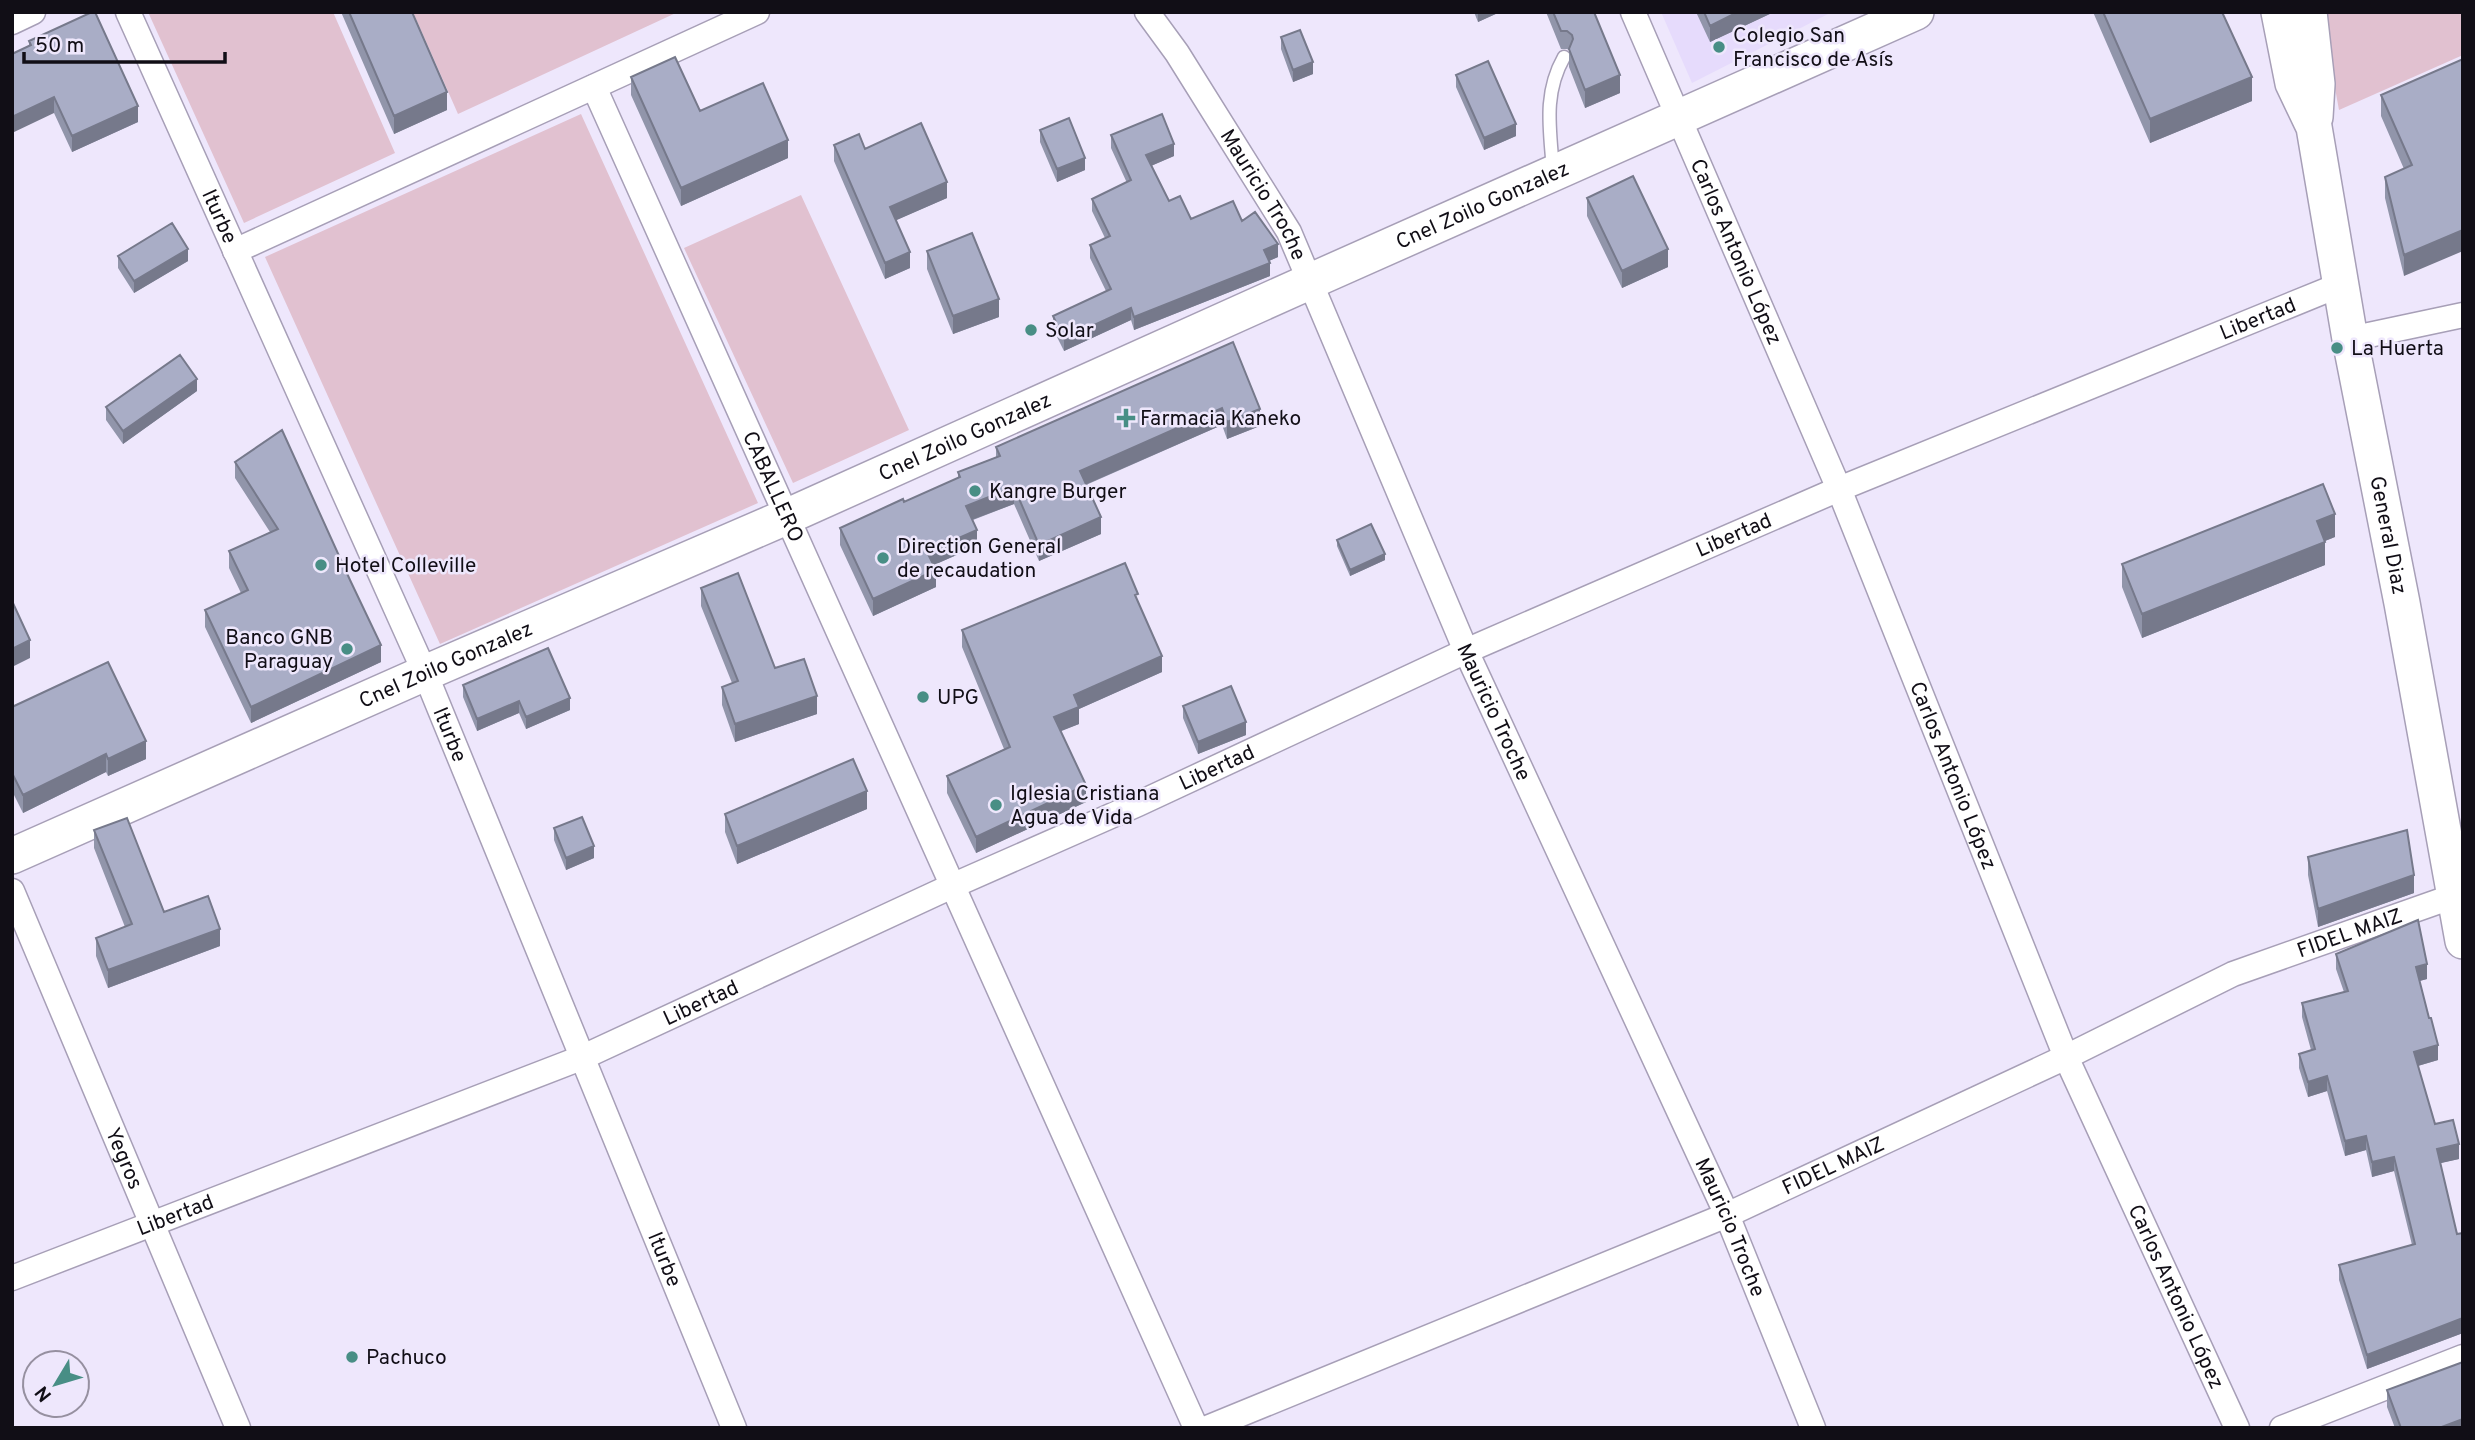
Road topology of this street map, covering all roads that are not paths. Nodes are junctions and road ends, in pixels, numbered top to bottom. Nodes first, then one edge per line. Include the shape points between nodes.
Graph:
1 (33, 12) edge
2 (128, 12) edge
3 (757, 12) edge
4 (1147, 12) edge
5 (1633, 12) edge
6 (1916, 12) edge
7 (2279, 12) edge
8 (2309, 12) edge
9 (12, 22) edge
10 (1564, 57) dead end
11 (594, 87) junction
12 (1679, 118) junction
13 (2314, 127) junction
14 (1553, 174) junction
15 (235, 251) junction
16 (1311, 281) junction
17 (2342, 284) junction
18 (2463, 315) edge
19 (2350, 339) junction
20 (1839, 489) junction
21 (786, 517) junction
22 (1466, 651) junction
23 (425, 673) junction
24 (2454, 841) edge
25 (12, 856) edge
26 (952, 886) junction
27 (12, 891) edge
28 (2454, 897) junction
29 (2463, 941) edge
30 (2066, 1056) junction
31 (582, 1058) junction
32 (1727, 1215) junction
33 (152, 1224) junction
34 (12, 1278) edge
35 (2463, 1357) edge
36 (728, 1426) edge
37 (238, 1428) edge
38 (1196, 1428) edge
39 (1207, 1428) edge
40 (1813, 1428) edge
41 (2237, 1428) edge
42 (2282, 1428) edge

1 - 9 street
2 - 15 street, Iturbe
3 - 11 street
4 - 16 street, Mauricio Troche via 1289,232
5 - 12 street, Carlos Antonio López
6 - 12 main road, Cnel Zoilo Gonzalez
7 - 13 main road via 2293,83
8 - 13 main road via 2317,84
10 - 14 lane via 1548,104
11 - 15 street
11 - 21 street, CABALLERO
12 - 14 main road, Cnel Zoilo Gonzalez
12 - 20 street, Carlos Antonio López
13 - 17 main road, General Diaz
14 - 16 main road, Cnel Zoilo Gonzalez
15 - 23 street, Iturbe
16 - 21 main road, Cnel Zoilo Gonzalez
16 - 22 street, Mauricio Troche
17 - 19 main road, General Diaz
17 - 20 street, Libertad
18 - 19 street
19 - 24 main road, General Diaz
20 - 22 street, Libertad
20 - 30 street, Carlos Antonio López
21 - 23 main road, Cnel Zoilo Gonzalez
21 - 26 street, CABALLERO
22 - 26 street, Libertad
22 - 32 street, Mauricio Troche
23 - 25 main road, Cnel Zoilo Gonzalez
23 - 31 street, Iturbe
24 - 28 main road, General Diaz
26 - 31 street, Libertad
26 - 38 street, CABALLERO
27 - 33 street, Yegros
28 - 29 main road, General Diaz
28 - 30 street, FIDEL MAIZ via 2233,974
30 - 32 street, FIDEL MAIZ
30 - 41 street, Carlos Antonio López
31 - 33 street, Libertad
31 - 36 street, Iturbe
32 - 39 street, FIDEL MAIZ
32 - 40 street, Mauricio Troche
33 - 34 street, Libertad
33 - 37 street, Yegros
35 - 42 street

